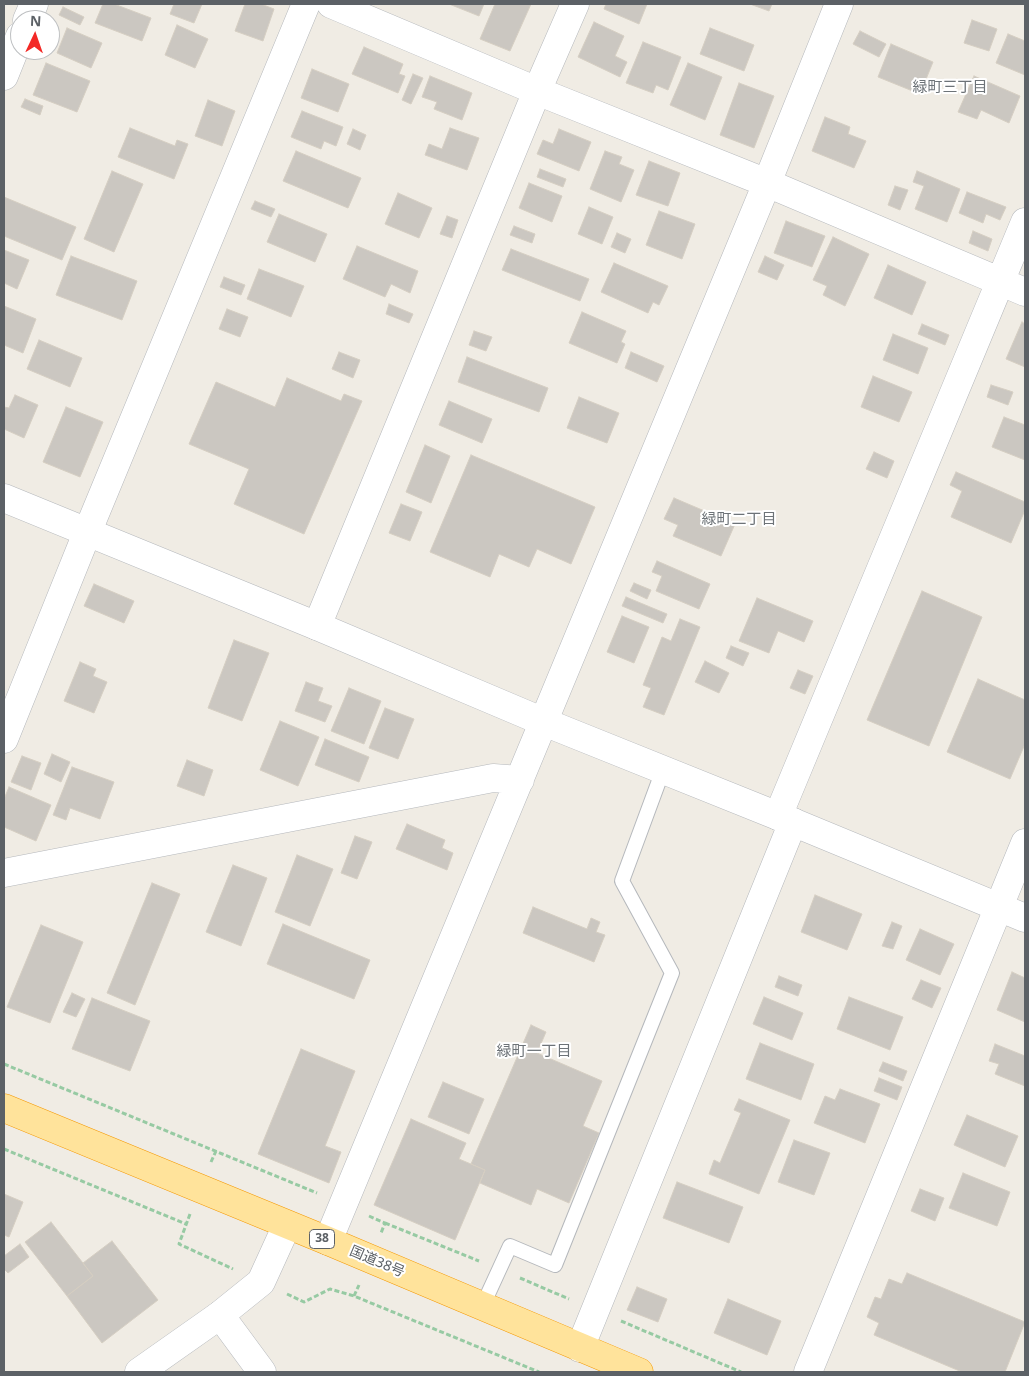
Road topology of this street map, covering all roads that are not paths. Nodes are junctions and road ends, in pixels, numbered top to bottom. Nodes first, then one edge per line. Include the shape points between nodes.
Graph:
1 (306, 4) edge
2 (330, 4) edge
3 (575, 4) edge
4 (839, 4) edge
5 (10, 60) edge
6 (4, 76) edge
7 (537, 91) junction
8 (767, 184) junction
9 (1025, 222) edge
10 (1013, 286) edge
11 (4, 498) edge
12 (87, 533) junction
13 (317, 626) junction
14 (544, 722) junction
15 (4, 739) edge
16 (663, 770) junction
17 (520, 780) junction
18 (785, 819) junction
19 (1025, 843) edge
20 (4, 873) edge
21 (999, 907) junction
22 (1025, 918) edge
23 (4, 1108) edge
24 (288, 1225) junction
25 (328, 1241) junction
26 (482, 1307) junction
27 (220, 1314) junction
28 (580, 1348) junction
29 (139, 1372) edge
30 (262, 1372) edge
31 (640, 1372) edge
32 (808, 1372) edge

1 - 12 street
2 - 7 street
3 - 7 street
4 - 8 street
5 - 6 street
7 - 8 street
7 - 13 street
8 - 10 street
8 - 14 street
9 - 10 street
10 - 18 street
11 - 12 street
12 - 13 street
12 - 15 street
13 - 14 street
14 - 16 street
14 - 17 street
16 - 18 street
16 - 26 lane via 622,881 672,973 555,1265 510,1246
17 - 20 street via 493,778
17 - 25 street
18 - 21 street
18 - 28 street
19 - 21 street
21 - 22 street
21 - 32 street
23 - 24 highway, 国道38号 / 38
24 - 25 highway, 国道38号 / 38
24 - 27 street via 261,1282
25 - 26 highway, 国道38号 / 38
26 - 28 highway, 国道38号 / 38
27 - 29 street
27 - 30 street
28 - 31 highway, 国道38号 / 38

